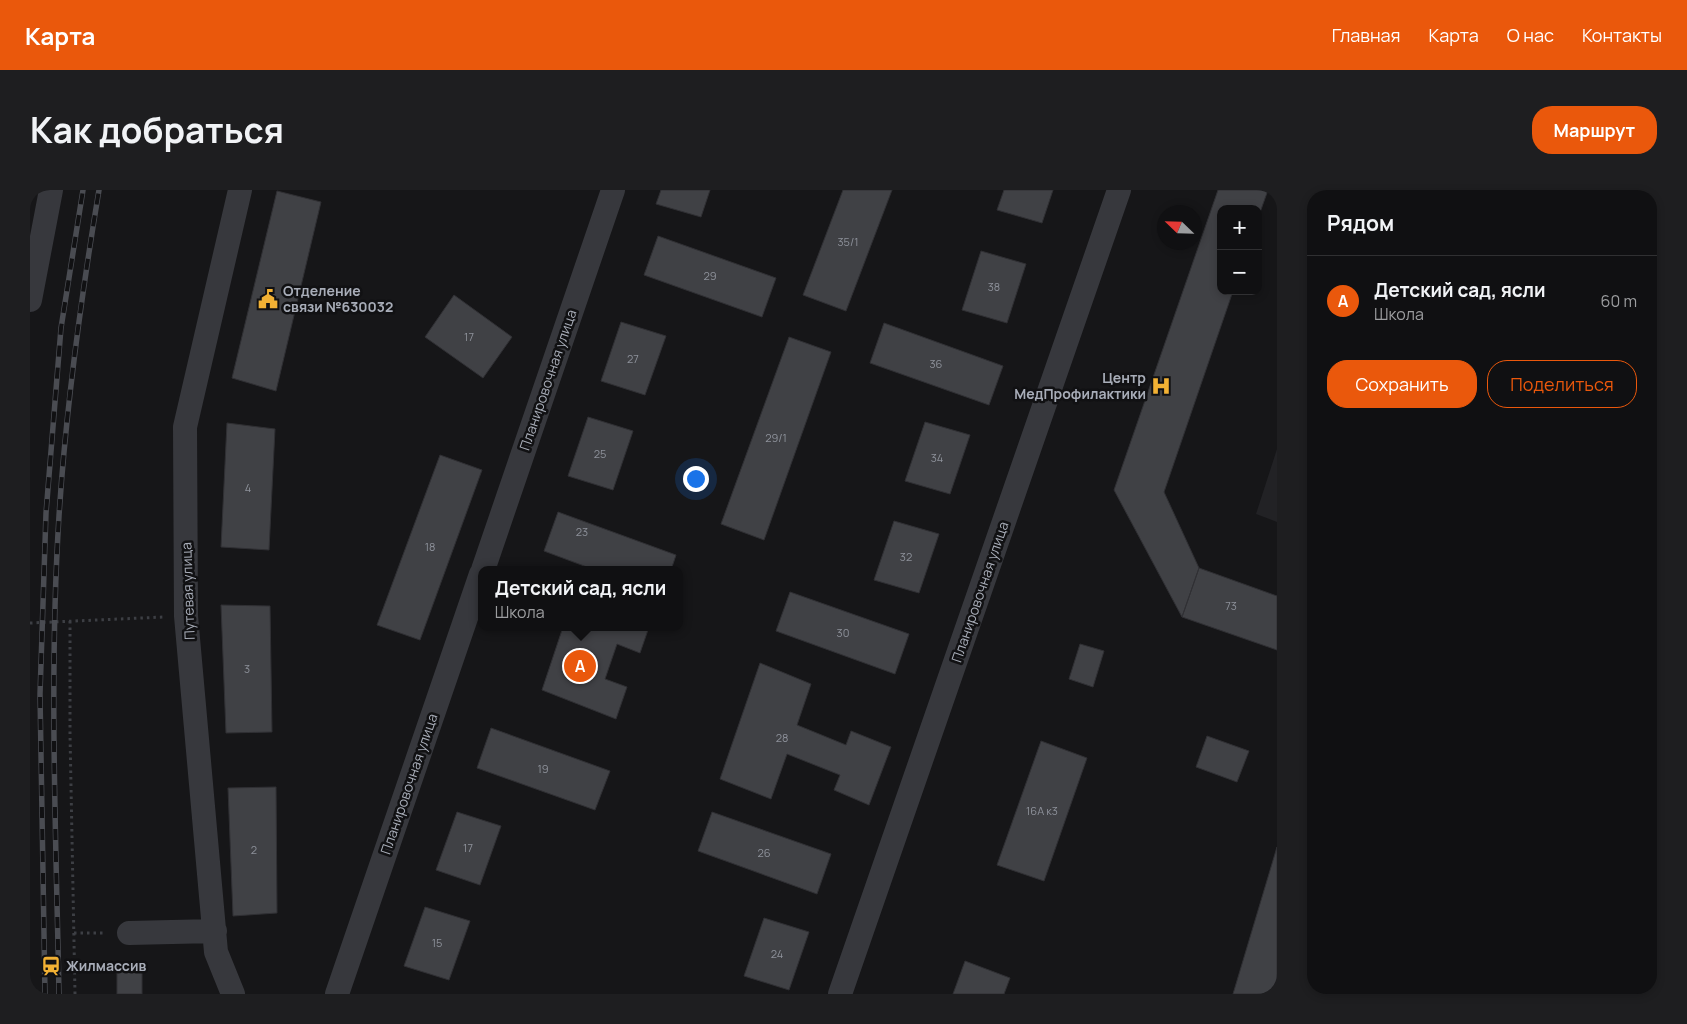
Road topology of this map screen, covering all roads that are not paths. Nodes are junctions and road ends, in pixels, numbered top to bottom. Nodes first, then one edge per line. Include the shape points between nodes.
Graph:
1 (51, 190) edge
2 (240, 190) edge
3 (613, 190) edge
4 (1119, 190) edge
5 (30, 300) edge
6 (484, 566) edge
7 (478, 583) edge
8 (215, 931) junction
9 (129, 933) road end
10 (233, 994) edge
11 (337, 994) edge
12 (840, 994) edge

1 - 5 street
2 - 8 street, Путевая улица via 185,427 186,616
3 - 6 street, Планировочная улица
4 - 12 street, Планировочная улица
7 - 11 street, Планировочная улица
8 - 9 street
8 - 10 street, Путевая улица via 216,952

